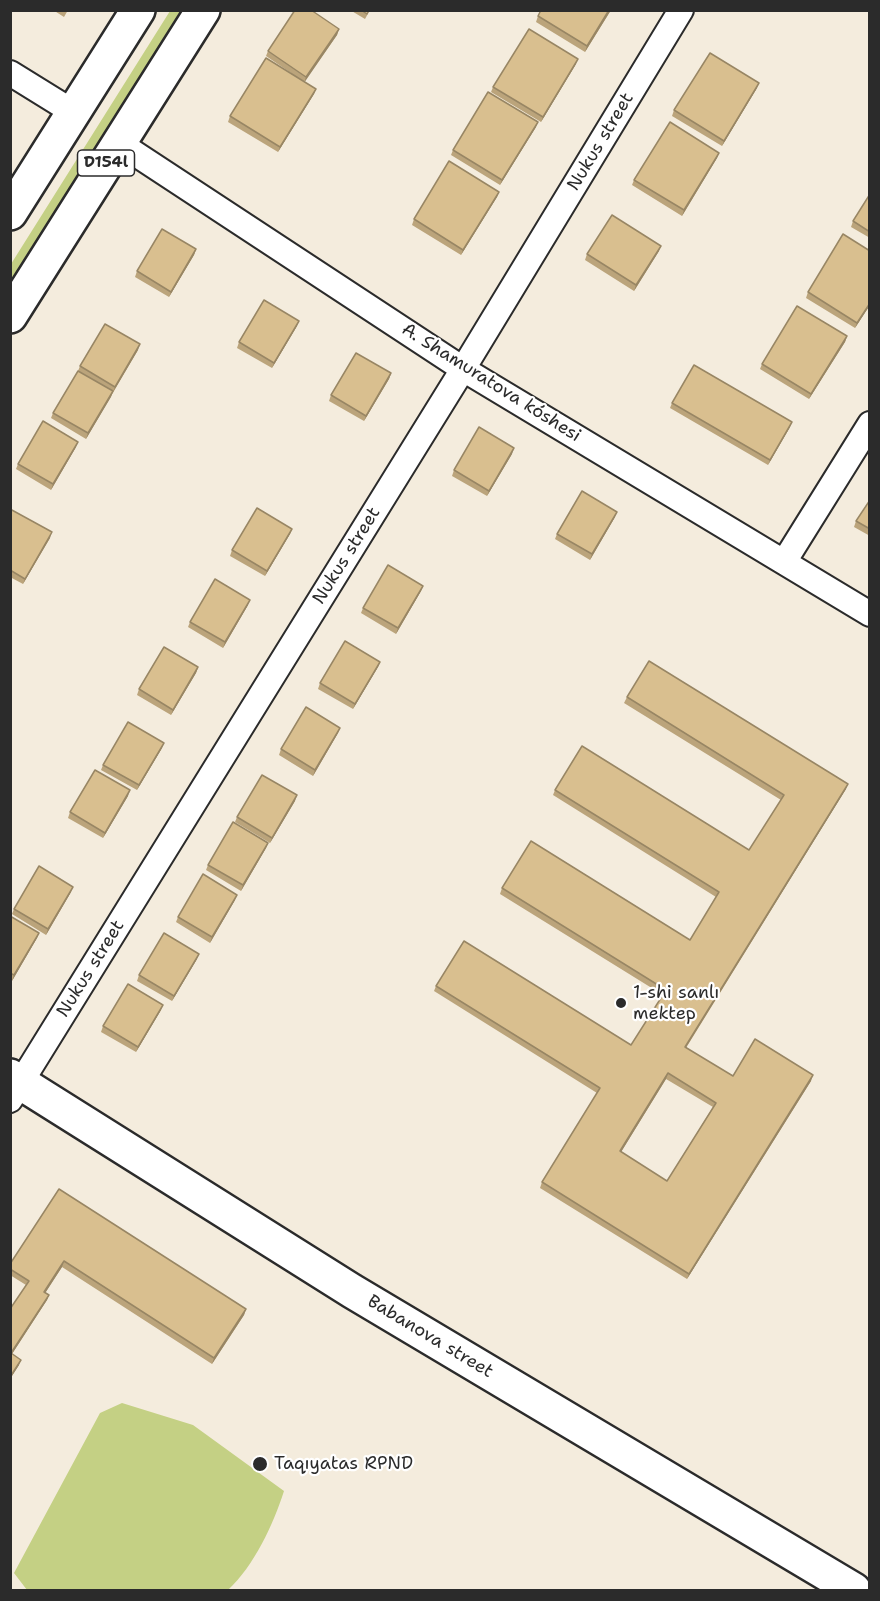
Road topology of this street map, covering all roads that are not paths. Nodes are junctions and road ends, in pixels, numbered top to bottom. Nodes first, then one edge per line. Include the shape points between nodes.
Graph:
1 (138, 10) edge
2 (203, 10) edge
3 (681, 10) edge
4 (10, 73) edge
5 (73, 112) junction
6 (119, 143) junction
7 (10, 213) edge
8 (10, 316) edge
9 (463, 369) junction
10 (870, 424) edge
11 (784, 562) junction
12 (870, 614) edge
13 (14, 1086) edge
14 (854, 1590) edge

1 - 5 street, D154l
2 - 6 street, D154l
3 - 9 street, Nukus street
4 - 5 street
5 - 7 street, D154l
6 - 8 street, D154l
6 - 9 street, A. Shamuratova kóshesi
9 - 11 street, A. Shamuratova kóshesi
9 - 13 street, Nukus street
10 - 11 street
11 - 12 street, A. Shamuratova kóshesi
13 - 14 street, Babanova street

